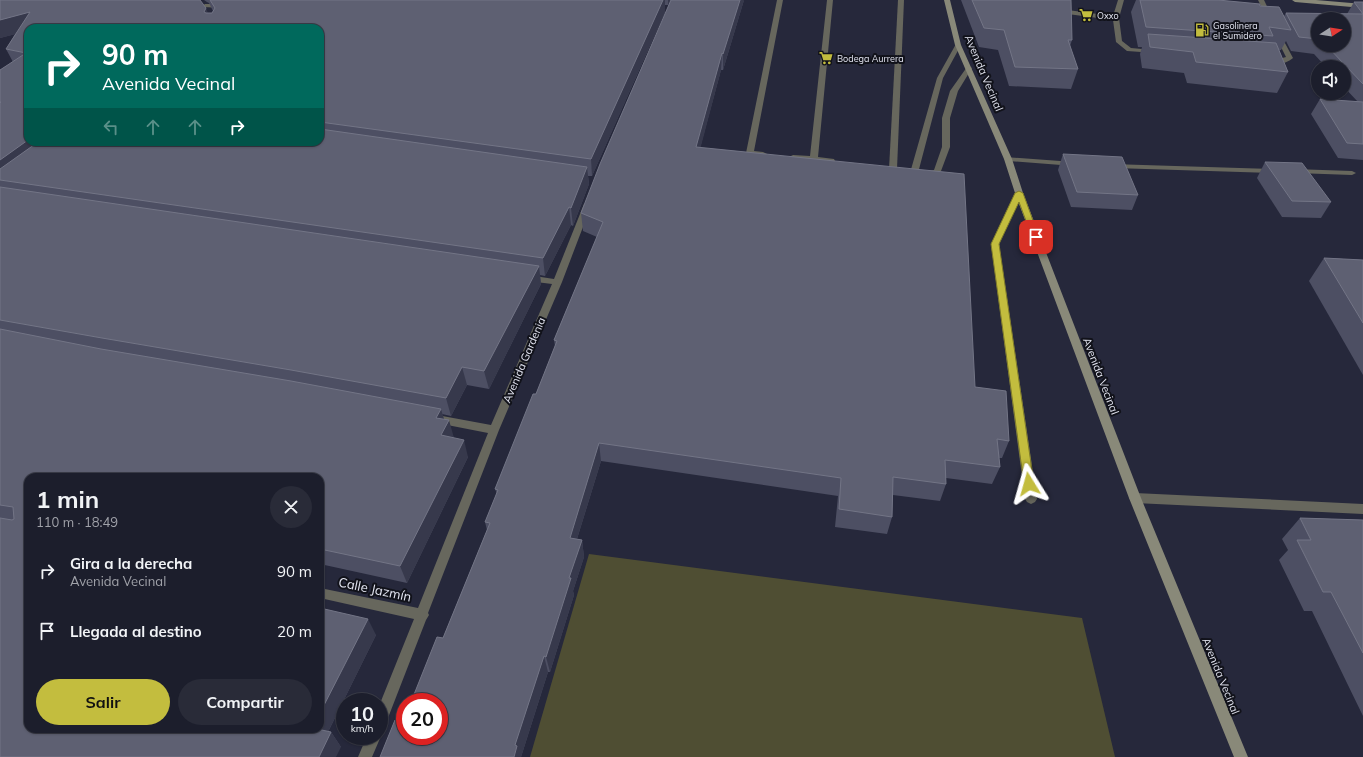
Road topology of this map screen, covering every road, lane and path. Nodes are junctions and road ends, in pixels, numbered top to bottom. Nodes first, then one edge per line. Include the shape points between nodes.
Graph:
1 (200, 0) edge
2 (780, 0) edge
3 (830, 0) edge
4 (901, 0) edge
5 (947, 0) edge
6 (1121, 0) edge
7 (1261, 0) edge
8 (1294, 0) edge
9 (205, 6) junction
10 (228, 6) edge
11 (1363, 6) edge
12 (1053, 10) edge
13 (209, 12) edge
14 (1116, 18) junction
15 (958, 45) junction
16 (1159, 52) edge
17 (1266, 61) edge
18 (969, 68) junction
19 (771, 155) edge
20 (786, 156) edge
21 (814, 159) junction
22 (1008, 159) junction
23 (838, 162) edge
24 (1086, 164) edge
25 (1109, 166) edge
26 (900, 171) junction
27 (1352, 173) dead end
28 (1019, 193) junction
29 (591, 196) edge
30 (517, 276) edge
31 (557, 282) junction
32 (424, 416) edge
33 (494, 430) junction
34 (1135, 498) junction
35 (1031, 500) dead end
36 (1363, 510) edge
37 (324, 594) edge
38 (423, 615) junction
39 (388, 701) edge
40 (370, 745) edge
41 (365, 757) edge
42 (1242, 757) edge

1 - 9 street
2 - 19 street via 750,153
3 - 21 street
4 - 26 street
5 - 15 street, Avenida Vecinal
6 - 14 street
7 - 17 street via 1290,58 1281,62
8 - 11 street
9 - 10 street
9 - 13 street
12 - 14 street
14 - 16 street via 1119,42 1129,50
15 - 18 street, Avenida Vecinal
15 - 26 street via 940,78
18 - 22 street, Avenida Vecinal
18 - 26 street via 954,91 946,118 946,147 937,171 924,175
20 - 21 street
21 - 23 street
22 - 24 street
22 - 28 street, Avenida Vecinal
25 - 27 street
28 - 34 street, Avenida Vecinal
28 - 35 street via 995,244
29 - 31 street, Avenida Gardenia
30 - 31 street
31 - 33 street, Avenida Gardenia
32 - 33 street
33 - 38 street, Avenida Gardenia
34 - 36 street
34 - 42 street, Avenida Vecinal
37 - 38 street, Calle Jazmín
38 - 39 street, Avenida Gardenia
40 - 41 street

